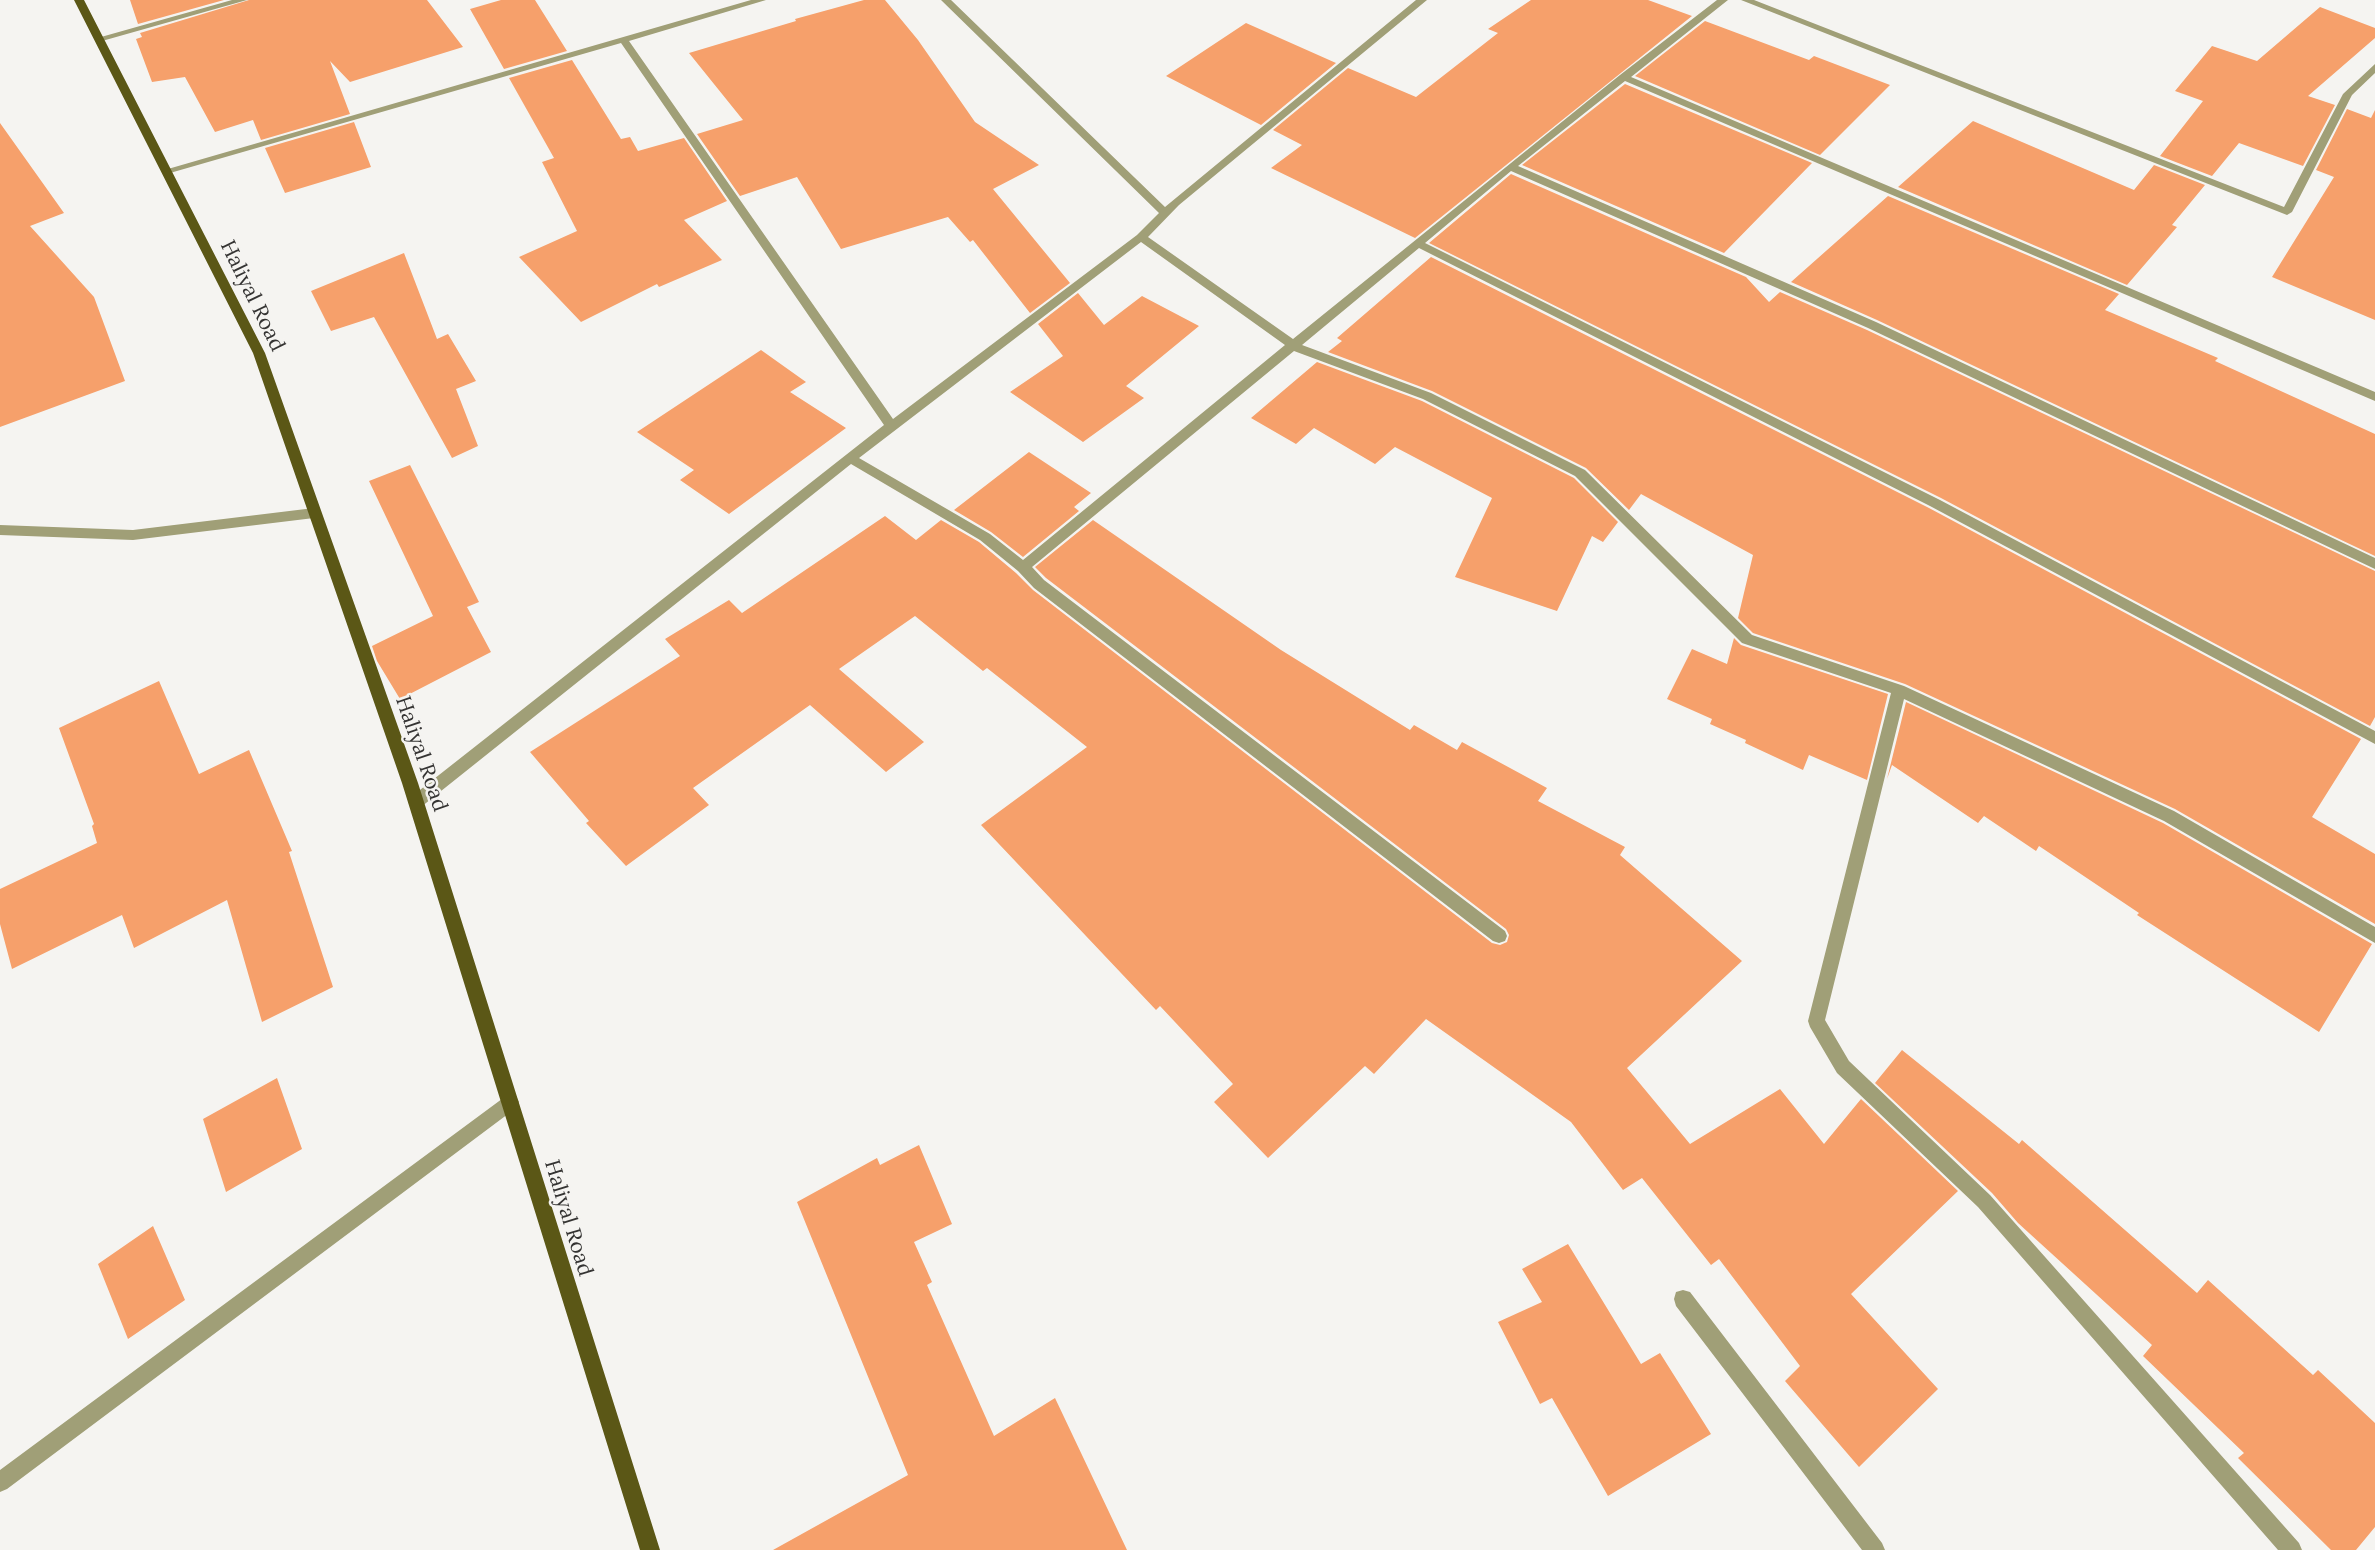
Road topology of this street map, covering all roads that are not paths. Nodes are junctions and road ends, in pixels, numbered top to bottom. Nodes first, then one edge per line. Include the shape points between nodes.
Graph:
1 (79, 0) edge
2 (242, 0) edge
3 (761, 0) edge
4 (946, 0) edge
5 (1422, 0) edge
6 (1723, 0) edge
7 (1746, 0) edge
8 (99, 39) junction
9 (623, 40) junction
10 (2375, 67) edge
11 (1623, 77) junction
12 (1510, 167) junction
13 (166, 171) junction
14 (1166, 213) junction
15 (1141, 237) junction
16 (1418, 243) junction
17 (1293, 345) junction
18 (2375, 396) edge
19 (891, 428) junction
20 (850, 458) junction
21 (314, 513) junction
22 (0, 530) edge
23 (2375, 564) edge
24 (1023, 567) junction
25 (1899, 690) junction
26 (2375, 738) edge
27 (416, 802) junction
28 (1499, 936) dead end
29 (2375, 936) edge
30 (510, 1102) junction
31 (1683, 1299) dead end
32 (0, 1482) edge
33 (650, 1550) edge
34 (1875, 1550) edge
35 (2292, 1550) edge

1 - 8 main road, Haliyal Road
2 - 8 street
3 - 9 street
4 - 14 street
5 - 14 street
6 - 11 street
7 - 10 street via 2287,212 2348,94
8 - 13 main road, Haliyal Road
9 - 13 street
9 - 19 street
11 - 12 street
11 - 18 street
12 - 16 street
12 - 23 street via 1872,325
13 - 21 main road, Haliyal Road via 258,353
14 - 15 street
15 - 17 street
15 - 19 street
16 - 17 street
16 - 26 street via 1935,503
17 - 24 street
17 - 25 street via 1427,396 1580,473 1747,639
19 - 20 street
20 - 24 street via 986,537
20 - 27 street
21 - 22 street via 133,535
21 - 27 main road, Haliyal Road
24 - 28 street via 1039,584
25 - 29 street via 2169,816
25 - 35 street via 1816,1021 1843,1067 1984,1201
27 - 30 main road, Haliyal Road
30 - 32 street
30 - 33 main road, Haliyal Road
31 - 34 street

